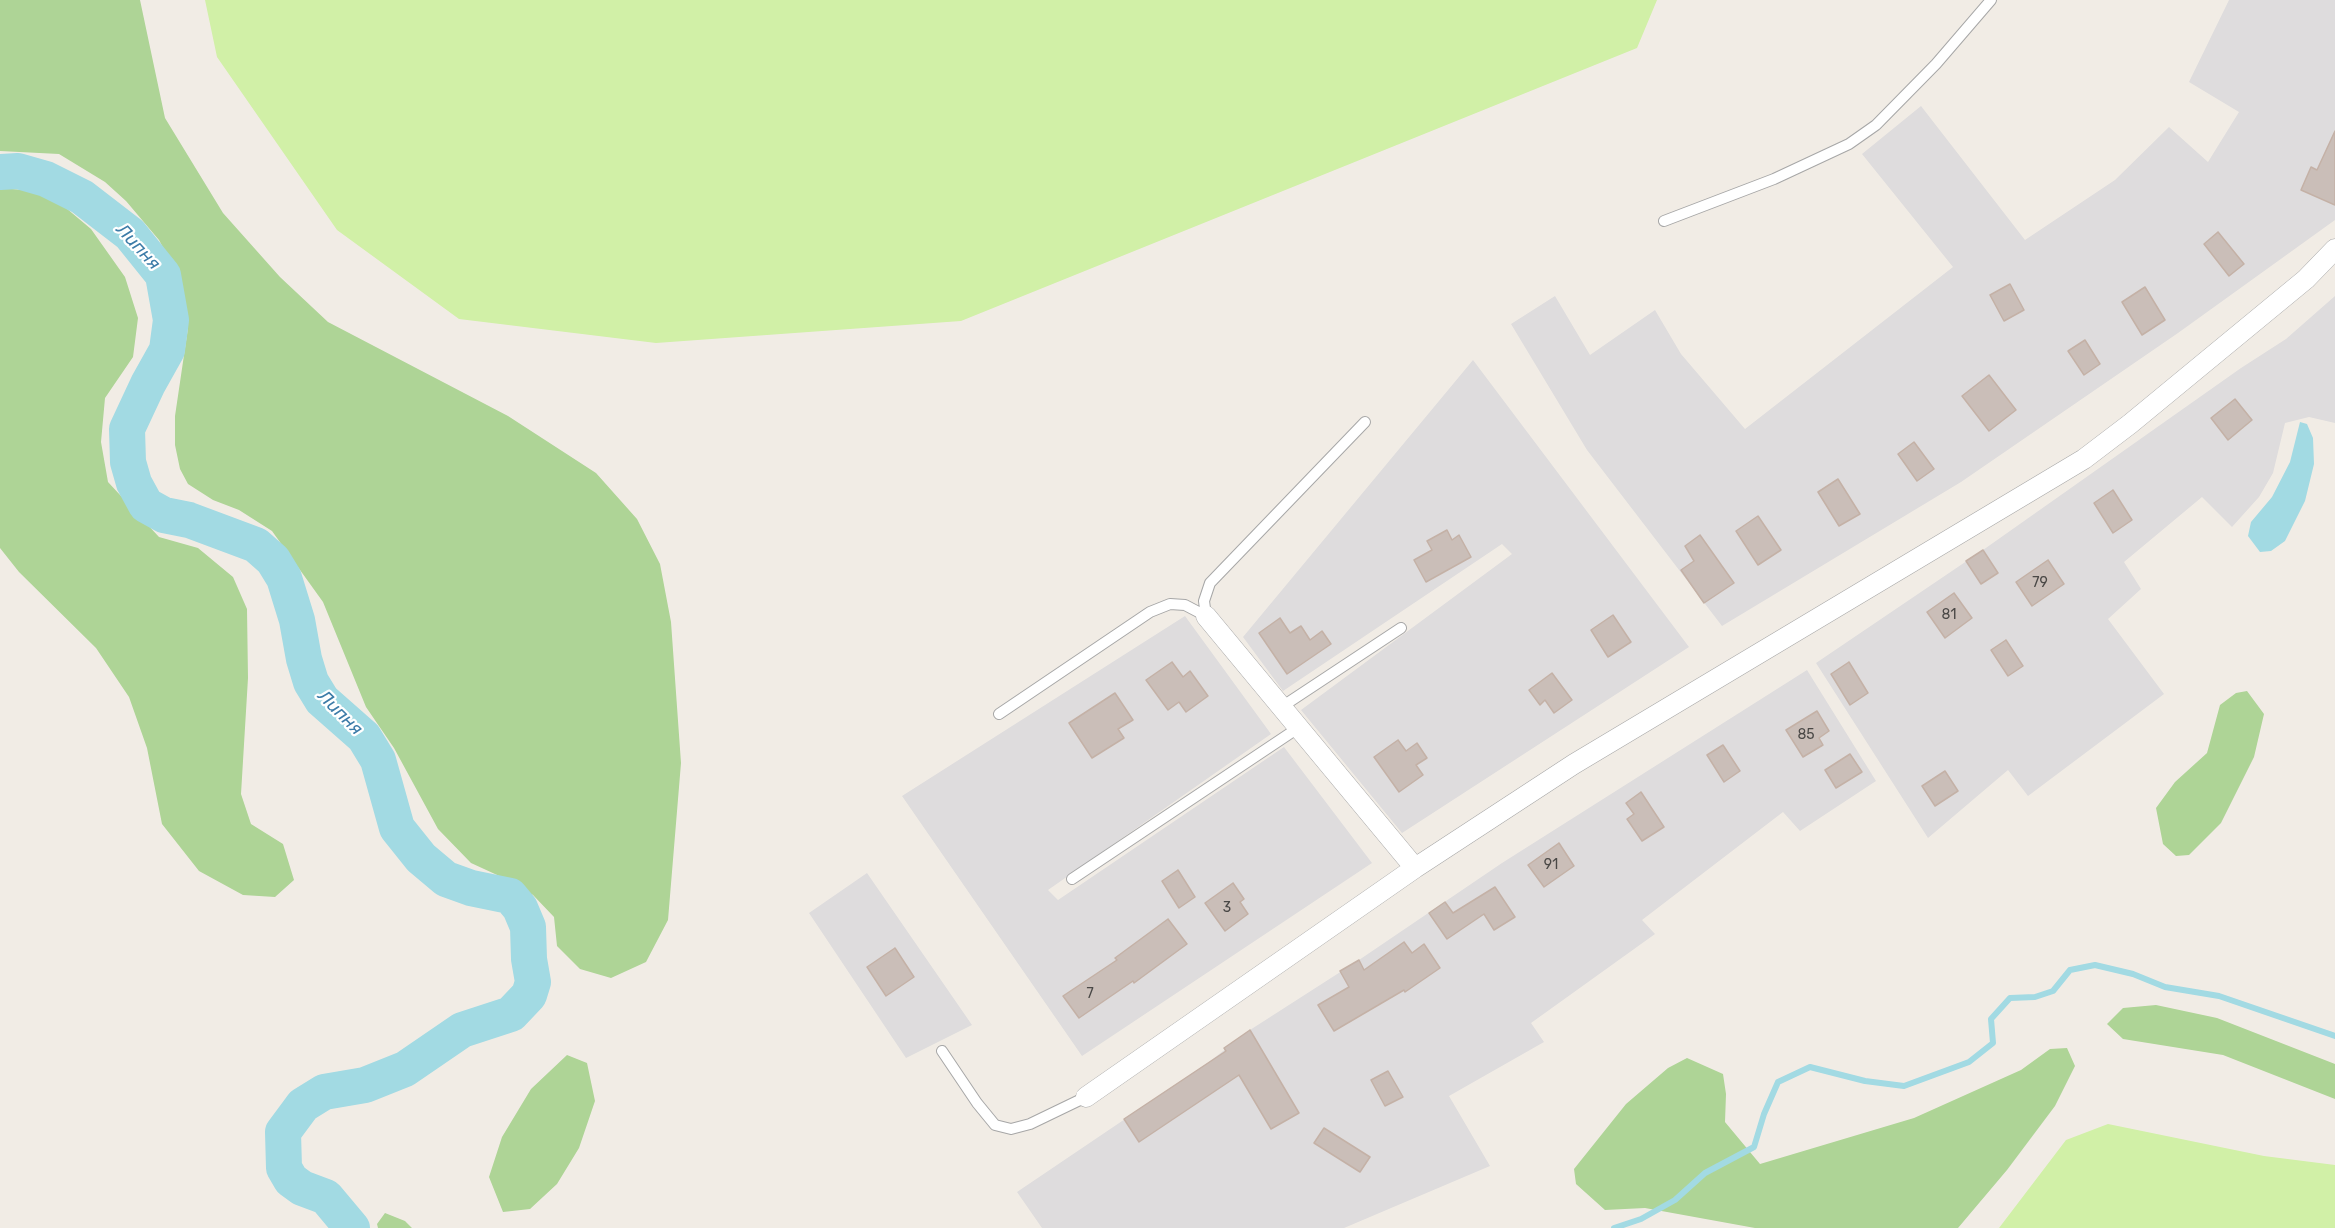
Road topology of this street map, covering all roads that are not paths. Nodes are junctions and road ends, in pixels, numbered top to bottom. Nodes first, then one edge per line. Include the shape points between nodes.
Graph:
1 (1991, 0) edge
2 (1664, 221) dead end
3 (2335, 249) edge
4 (1365, 422) dead end
5 (1206, 616) junction
6 (1401, 628) dead end
7 (1280, 708) junction
8 (999, 714) dead end
9 (1298, 729) junction
10 (1415, 868) junction
11 (1072, 879) dead end
12 (942, 1051) dead end
13 (1086, 1097) joint

1 - 2 lane via 1876,125 1849,144 1774,179
3 - 10 street via 2296,287 2084,459 1574,764
4 - 5 lane via 1210,583 1203,601
5 - 7 street
5 - 8 lane via 1185,605 1170,604 1150,612
6 - 7 lane
7 - 9 street
9 - 10 street
9 - 11 lane
10 - 13 street
12 - 13 lane via 995,1125 1011,1129 1030,1124

